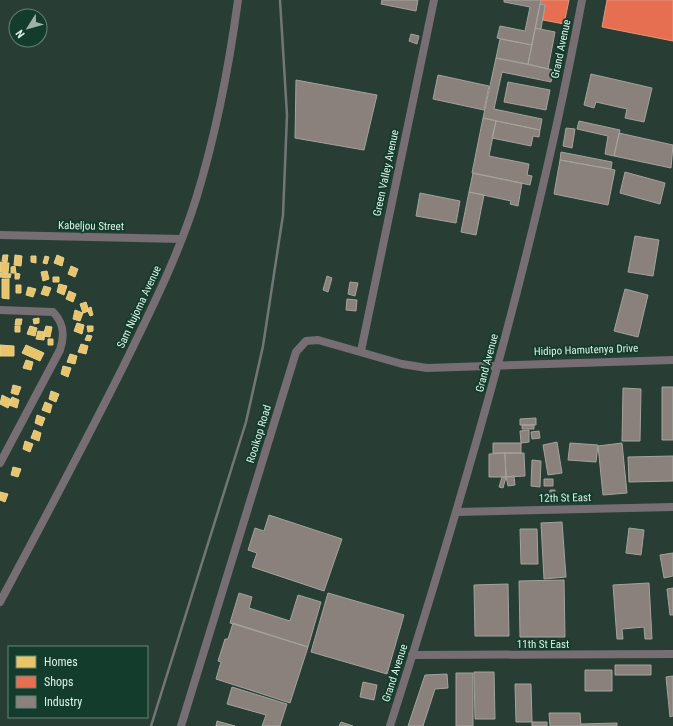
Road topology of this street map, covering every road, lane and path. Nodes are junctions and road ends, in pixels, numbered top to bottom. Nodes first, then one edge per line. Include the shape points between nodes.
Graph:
1 (238, 0) edge
2 (434, 0) edge
3 (582, 0) edge
4 (0, 235) edge
5 (181, 239) junction
6 (0, 310) edge
7 (361, 351) junction
8 (673, 360) edge
9 (499, 364) junction
10 (0, 463) edge
11 (673, 507) edge
12 (457, 512) junction
13 (0, 602) edge
14 (673, 654) edge
15 (412, 655) junction
16 (181, 726) edge
17 (390, 726) edge

1 - 5 street, Sam Nujoma Avenue via 231,52 213,138 196,200
2 - 7 street, Green Valley Avenue
3 - 9 street, Grand Avenue via 543,185
4 - 5 street, Kabeljou Street
5 - 13 street, Sam Nujoma Avenue via 148,317
6 - 10 street via 53,312 63,328 63,341
7 - 9 street, Rooikop Road via 402,364 427,368
7 - 16 street, Rooikop Road via 318,340 306,340 296,352
8 - 9 street, Hidipo Hamutenya Drive
9 - 12 street, Grand Avenue
11 - 12 street, 12th St East
12 - 15 street, Grand Avenue
14 - 15 street, 11th St East
15 - 17 street, Grand Avenue

